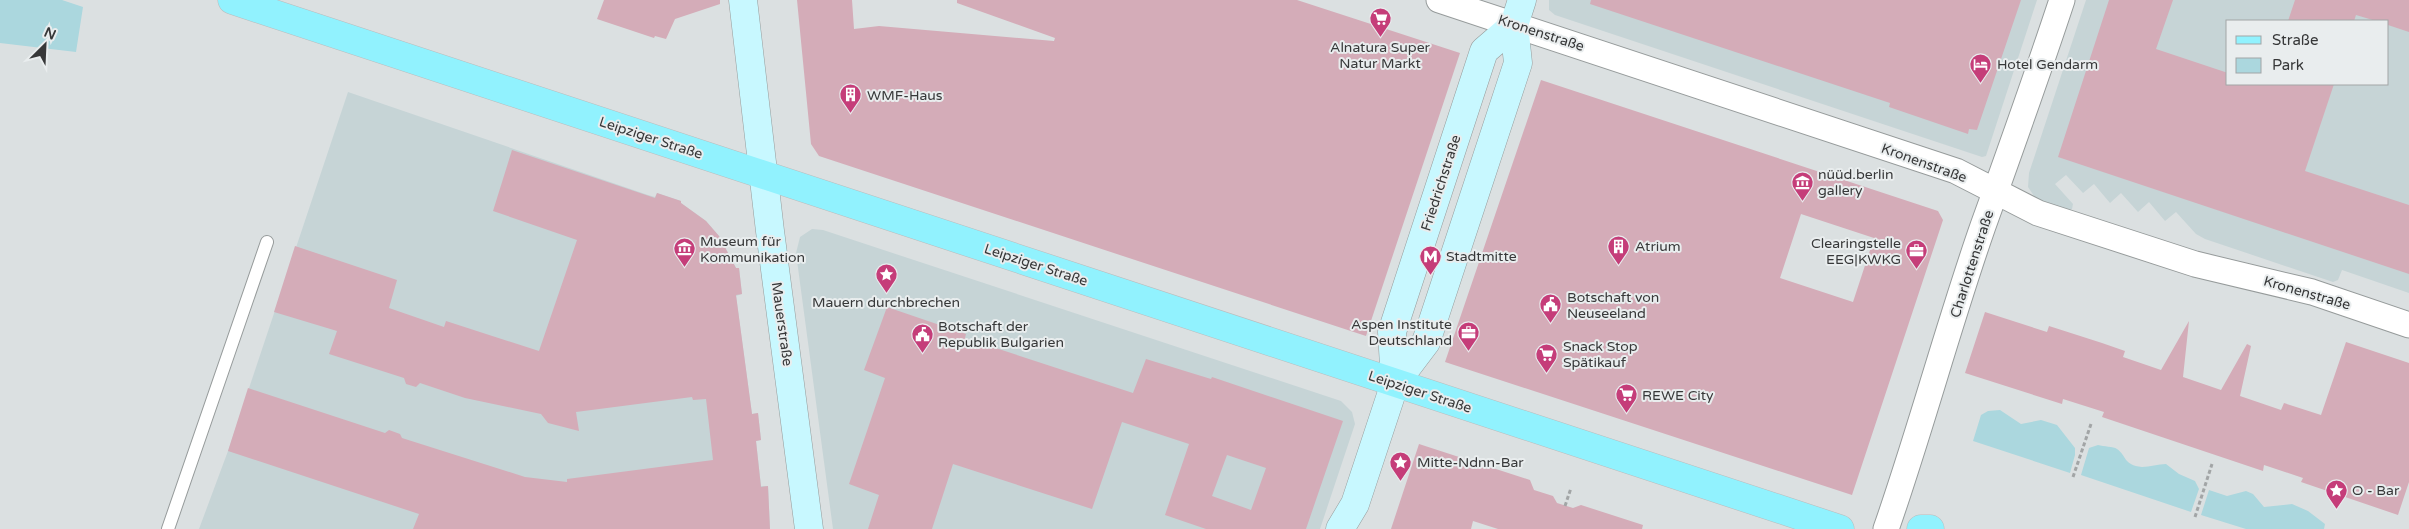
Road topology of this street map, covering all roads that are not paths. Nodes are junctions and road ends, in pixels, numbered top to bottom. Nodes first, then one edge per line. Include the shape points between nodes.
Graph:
1 (232, 0) edge
2 (744, 0) edge
3 (1439, 0) edge
4 (2062, 0) edge
5 (1518, 12) edge
6 (763, 176) junction
7 (1996, 192) junction
8 (268, 242) dead end
9 (2409, 325) edge
10 (1395, 384) junction
11 (1354, 516) edge
12 (168, 529) edge
13 (809, 529) edge
14 (1340, 529) edge
15 (1840, 529) edge
16 (1886, 529) edge
17 (1920, 529) edge
18 (1930, 529) edge

1 - 6 main road, Leipziger Straße
2 - 6 street, Mauerstraße
3 - 5 street, Kronenstraße
4 - 7 street, Charlottenstraße
5 - 7 street, Kronenstraße via 1956,172
5 - 10 street, Friedrichstraße via 1518,63 1426,342
5 - 10 street, Friedrichstraße via 1484,51 1392,332
6 - 10 main road, Leipziger Straße
6 - 13 street, Mauerstraße
7 - 9 street, Kronenstraße via 2038,212 2195,264 2312,292
7 - 16 street, Charlottenstraße
8 - 12 lane
10 - 11 street, Friedrichstraße
10 - 15 main road, Leipziger Straße
11 - 14 street, Friedrichstraße
17 - 18 main road

